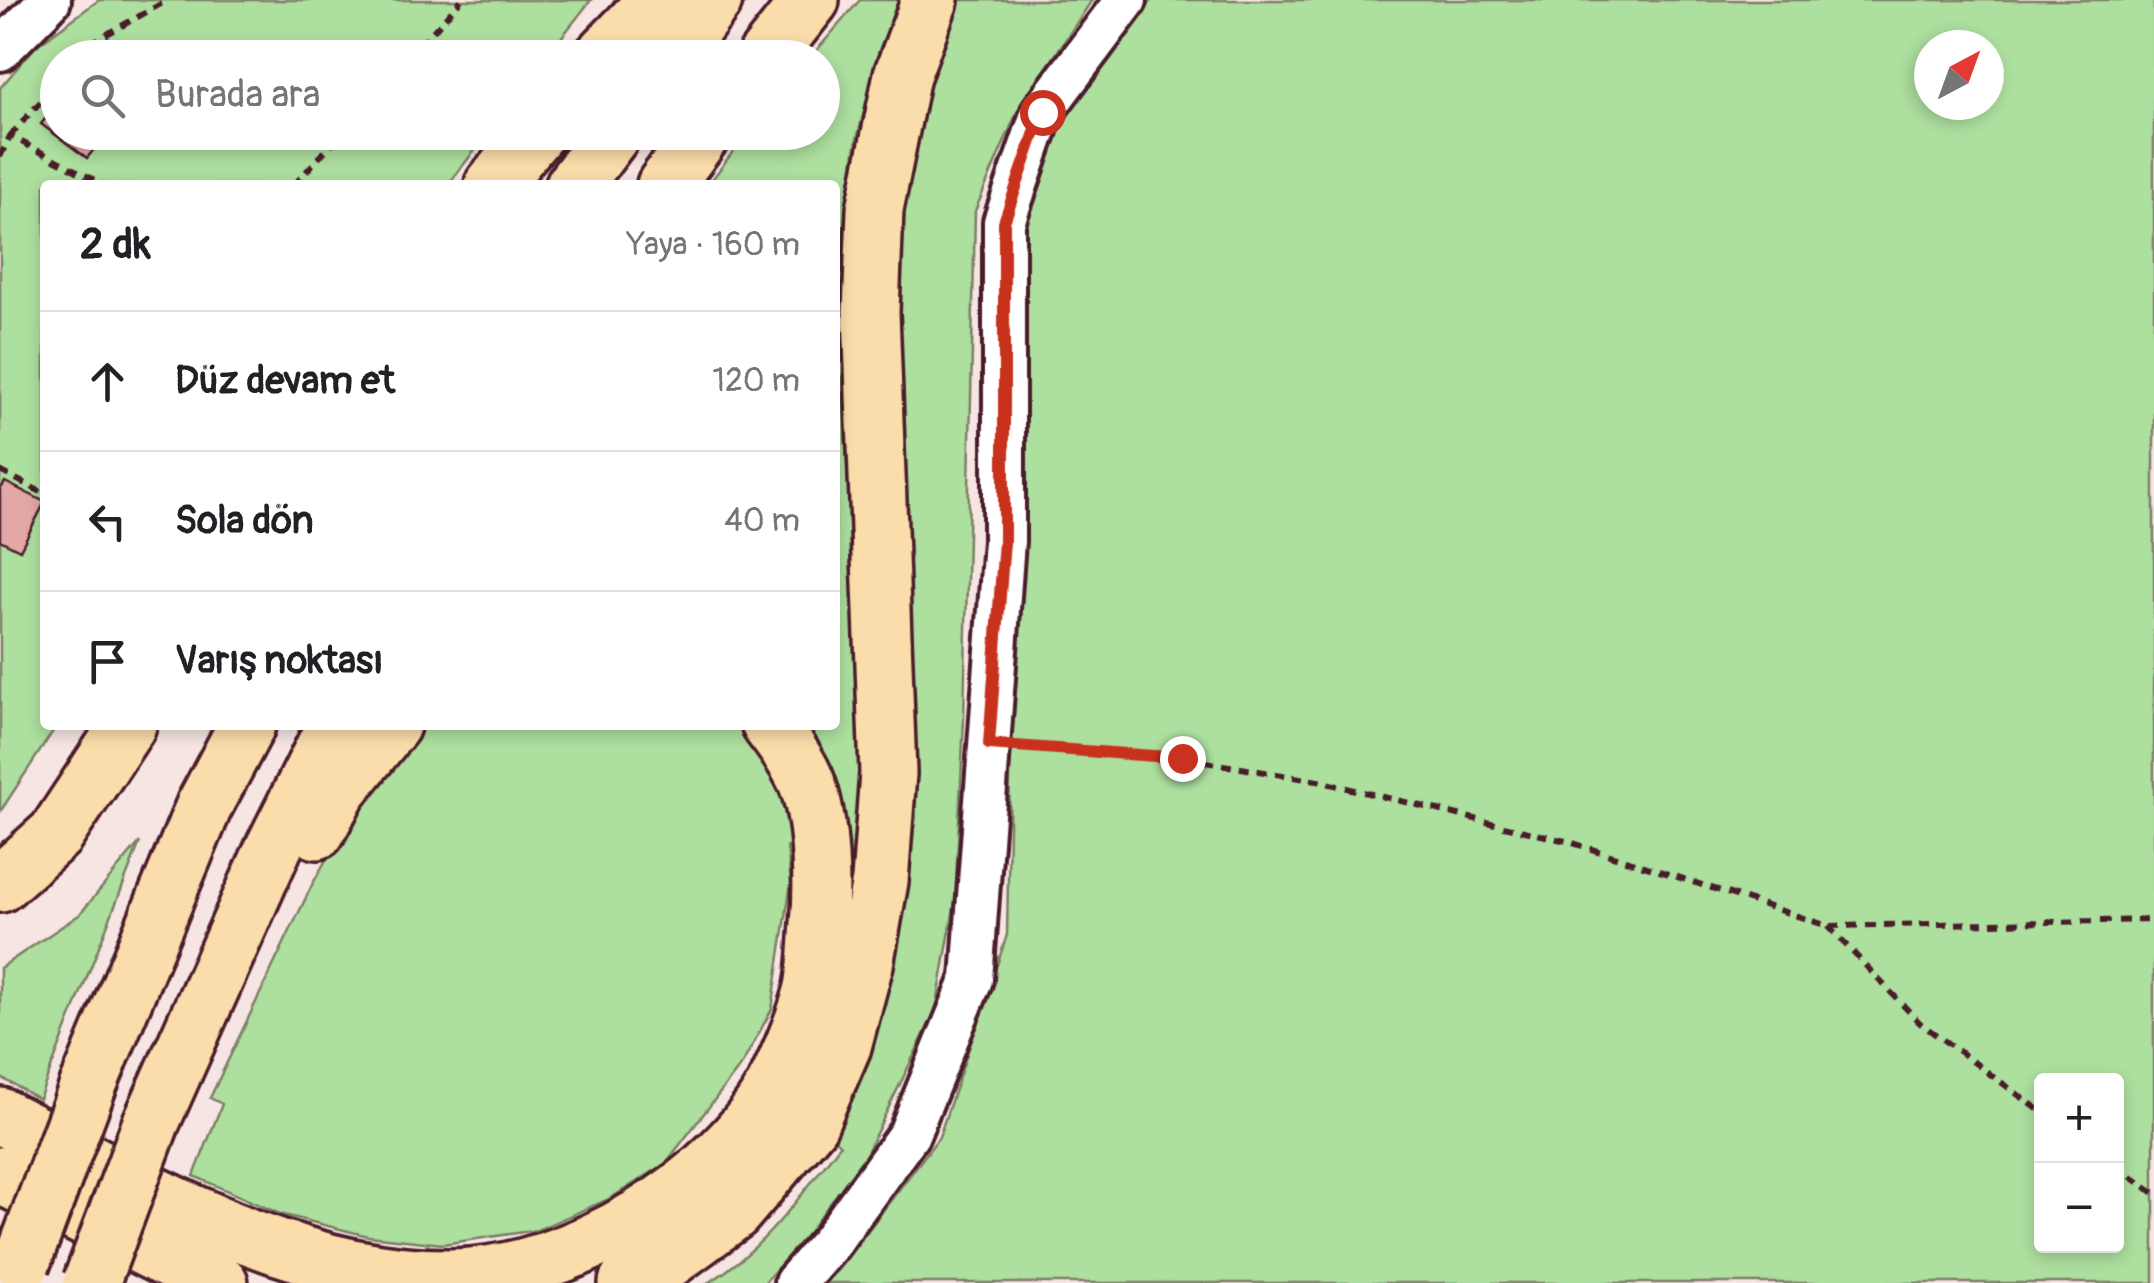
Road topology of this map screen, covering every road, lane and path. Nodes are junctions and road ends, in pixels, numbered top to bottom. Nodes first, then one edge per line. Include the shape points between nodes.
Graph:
1 (50, 0) edge
2 (168, 0) edge
3 (461, 0) edge
4 (657, 0) edge
5 (714, 0) edge
6 (811, 0) edge
7 (930, 0) edge
8 (1126, 0) edge
9 (99, 40) edge
10 (425, 40) edge
11 (618, 40) edge
12 (684, 40) edge
13 (779, 40) edge
14 (0, 50) edge
15 (40, 102) edge
16 (10, 136) junction
17 (326, 150) edge
18 (523, 150) edge
19 (600, 150) edge
20 (691, 150) edge
21 (0, 157) edge
22 (94, 180) edge
23 (299, 180) edge
24 (497, 180) edge
25 (578, 180) edge
26 (669, 180) edge
27 (0, 470) edge
28 (40, 491) edge
29 (125, 730) edge
30 (243, 730) edge
31 (332, 730) edge
32 (388, 730) edge
33 (773, 730) edge
34 (989, 744) junction
35 (0, 884) edge
36 (2154, 920) edge
37 (1828, 926) junction
38 (194, 1029) junction
39 (2034, 1106) edge
40 (0, 1116) edge
41 (2124, 1172) edge
42 (0, 1175) edge
43 (2154, 1194) edge
44 (19, 1273) edge
45 (91, 1283) edge
46 (220, 1283) edge
47 (627, 1283) edge
48 (794, 1283) edge

1 - 14 street
2 - 9 path
3 - 10 path
4 - 11 highway
5 - 12 highway
6 - 13 highway
7 - 47 highway via 902,75 876,209 870,312 888,773 865,964 843,1046 810,1122 734,1212
8 - 34 street via 1042,112 1004,222 1004,541
15 - 16 path
16 - 21 path
16 - 22 path
17 - 23 path
18 - 24 highway
19 - 25 highway
20 - 26 highway
27 - 28 path
29 - 35 highway via 56,834
30 - 44 highway, bridge via 204,806 88,1086
31 - 38 highway
32 - 38 highway via 340,790 277,903
33 - 40 highway via 809,788 812,808 822,896 812,992 778,1079 736,1140 685,1186 621,1229 544,1264 454,1278 380,1274 190,1212
34 - 37 path via 1182,758 1318,780 1570,842
34 - 48 street via 972,979 908,1134
36 - 37 path
37 - 39 path via 1920,1023
38 - 45 highway, bridge
41 - 43 path
42 - 46 highway

